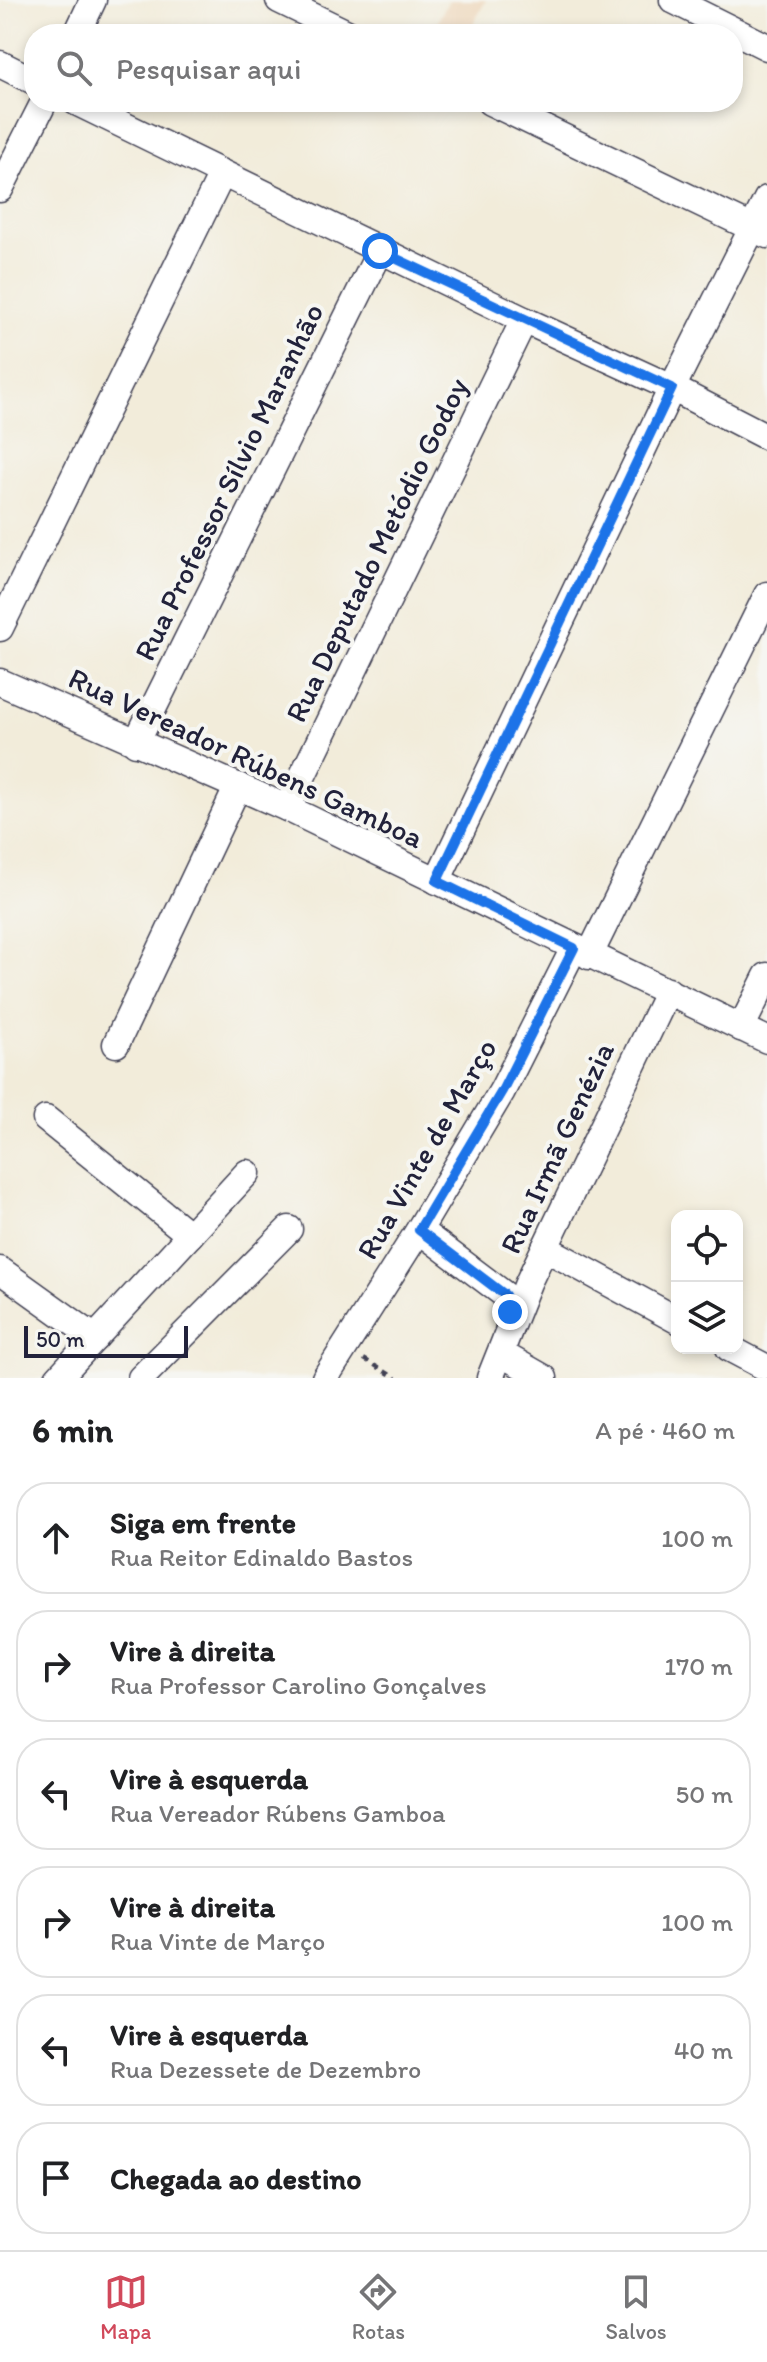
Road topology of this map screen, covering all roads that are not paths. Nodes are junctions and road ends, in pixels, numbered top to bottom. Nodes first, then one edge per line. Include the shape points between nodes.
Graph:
1 (93, 0) edge
2 (279, 0) edge
3 (673, 0) edge
4 (82, 24) edge
5 (328, 24) edge
6 (721, 24) edge
7 (743, 35) edge
8 (767, 47) edge
9 (0, 64) edge
10 (24, 76) edge
11 (39, 112) edge
12 (96, 112) edge
13 (511, 112) edge
14 (222, 174) junction
15 (0, 189) edge
16 (767, 199) edge
17 (760, 232) edge
18 (380, 251) junction
19 (524, 320) junction
20 (672, 388) junction
21 (767, 437) edge
22 (767, 595) edge
23 (0, 628) edge
24 (5, 693) edge
25 (136, 743) junction
26 (238, 786) junction
27 (287, 808) junction
28 (437, 881) junction
29 (582, 952) junction
30 (767, 976) edge
31 (668, 991) junction
32 (741, 1028) junction
33 (767, 1040) edge
34 (116, 1044) dead end
35 (46, 1119) dead end
36 (247, 1173) dead end
37 (289, 1229) dead end
38 (419, 1230) junction
39 (190, 1235) junction
40 (545, 1248) junction
41 (0, 1270) edge
42 (671, 1317) edge
43 (95, 1338) junction
44 (502, 1354) junction
45 (740, 1354) edge
46 (763, 1366) dead end
47 (58, 1378) edge
48 (141, 1378) edge
49 (325, 1378) edge
50 (490, 1378) edge
51 (544, 1378) edge

1 - 4 street
2 - 5 street
3 - 6 street
7 - 8 street
9 - 10 street
11 - 15 street
12 - 14 street
13 - 17 street
14 - 18 street
14 - 23 street
16 - 17 street
17 - 20 street
18 - 19 street
18 - 25 street, Rua Professor Sílvio Maranhão
19 - 20 street
19 - 27 street, Rua Deputado Metódio Godoy
20 - 21 street
20 - 28 street
22 - 29 street, Rua Vinte de Março
24 - 25 street, Rua Vereador Rúbens Gamboa
25 - 26 street, Rua Vereador Rúbens Gamboa
26 - 27 street, Rua Vereador Rúbens Gamboa
26 - 34 street
27 - 28 street, Rua Vereador Rúbens Gamboa
28 - 29 street, Rua Vereador Rúbens Gamboa
29 - 31 street, Rua Vereador Rúbens Gamboa
29 - 38 street, Rua Vinte de Março
30 - 32 street
31 - 32 street, Rua Vereador Rúbens Gamboa
31 - 40 street, Rua Irmã Genézia
32 - 33 street, Rua Vereador Rúbens Gamboa
35 - 39 street
36 - 39 street
37 - 48 street
38 - 44 street via 505,1295 510,1312
38 - 49 street, Rua Vinte de Março
39 - 43 street
40 - 42 street
40 - 44 street, Rua Irmã Genézia
41 - 43 street
43 - 47 street
44 - 50 street, Rua Irmã Genézia
44 - 51 street
45 - 46 street

